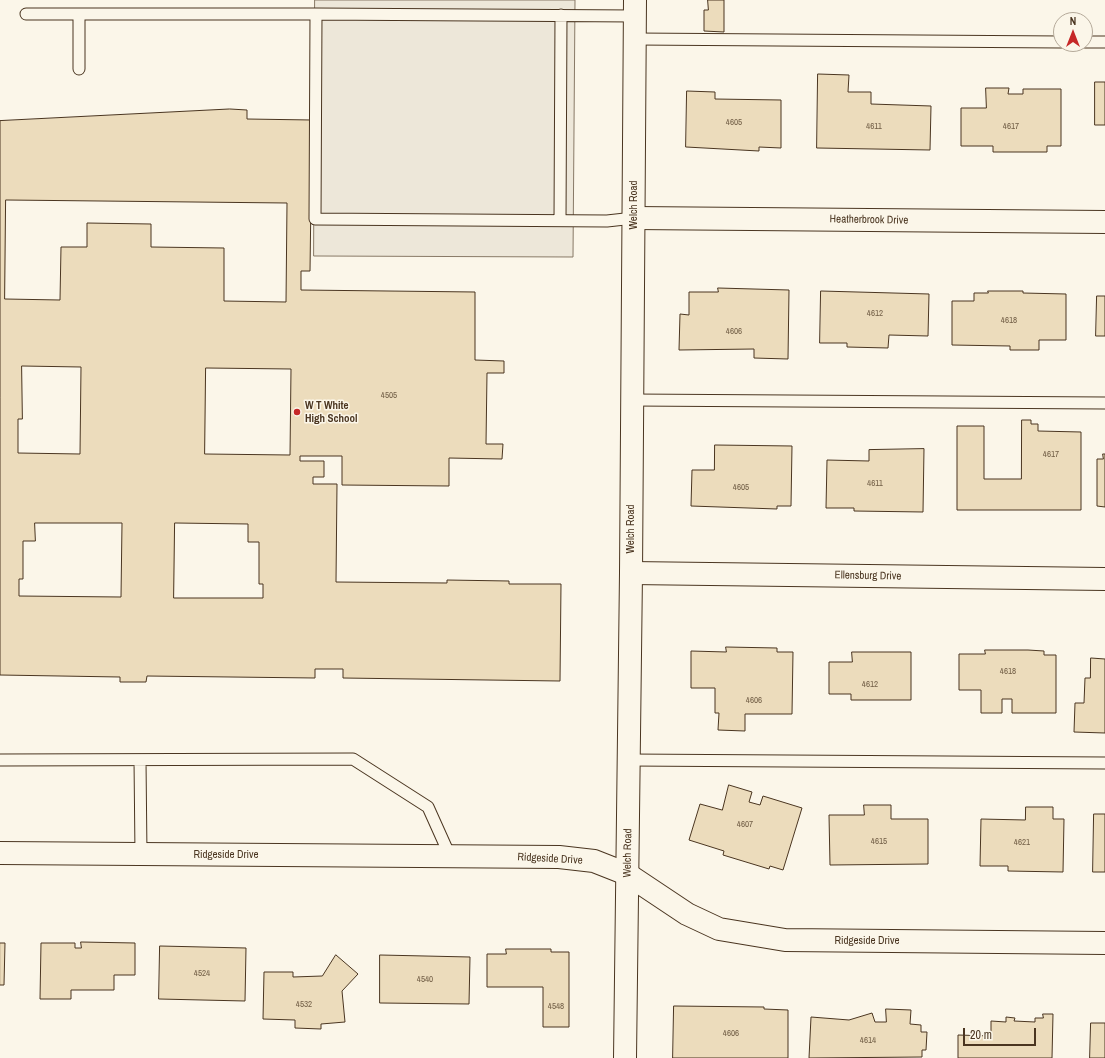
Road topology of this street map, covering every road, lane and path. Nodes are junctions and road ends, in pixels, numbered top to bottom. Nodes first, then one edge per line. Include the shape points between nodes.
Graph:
1 (635, 8) edge
2 (26, 14) dead end
3 (79, 14) junction
4 (316, 14) junction
5 (561, 15) junction
6 (635, 40) junction
7 (1053, 42) edge
8 (1093, 42) edge
9 (1105, 42) edge
10 (79, 69) dead end
11 (634, 218) junction
12 (560, 220) junction
13 (1105, 222) edge
14 (632, 400) junction
15 (1105, 403) edge
16 (631, 573) junction
17 (1105, 579) edge
18 (0, 760) edge
19 (140, 760) junction
20 (629, 760) junction
21 (1105, 763) edge
22 (0, 852) edge
23 (141, 854) junction
24 (450, 856) junction
25 (627, 874) junction
26 (1105, 943) edge
27 (625, 1058) edge

1 - 5 lane
1 - 6 street, Welch Road
2 - 3 lane
3 - 4 lane
3 - 10 lane
4 - 5 lane
4 - 12 lane via 315,219
5 - 12 lane
6 - 7 lane
6 - 11 street, Welch Road
8 - 9 lane
11 - 12 lane via 607,221
11 - 13 street, Heatherbrook Drive
11 - 14 street, Welch Road
14 - 15 lane
14 - 16 street, Welch Road
16 - 17 street, Ellensburg Drive
16 - 20 street, Welch Road
18 - 19 lane
19 - 23 lane
19 - 24 lane via 353,759 428,807
20 - 21 lane
20 - 25 street, Welch Road
22 - 23 street, Ridgeside Drive
23 - 24 street, Ridgeside Drive
24 - 25 street, Ridgeside Drive via 559,857 594,861
25 - 26 street, Ridgeside Drive via 687,914 719,929 785,940
25 - 27 street, Welch Road

